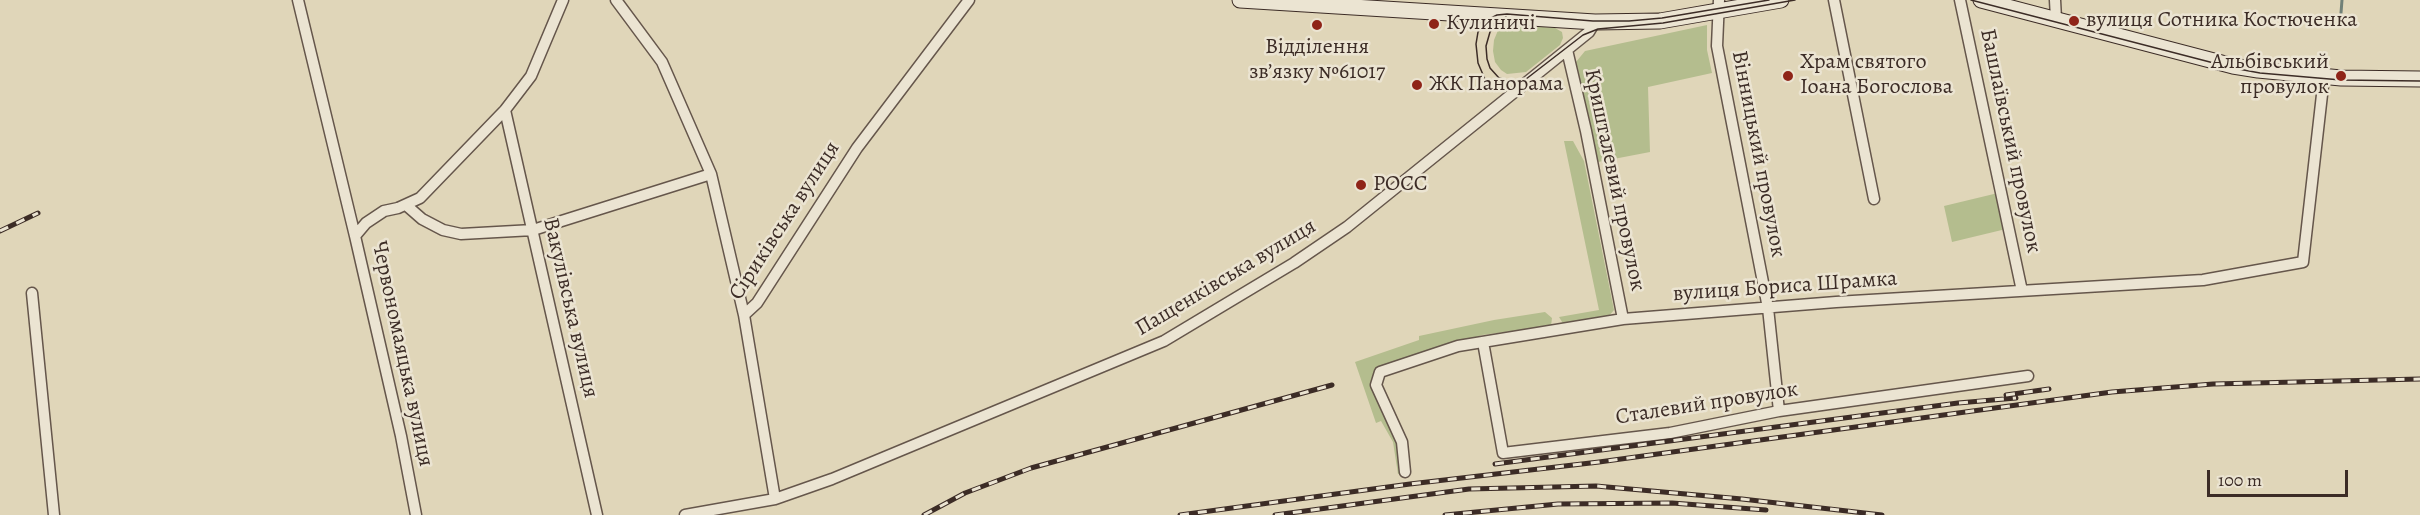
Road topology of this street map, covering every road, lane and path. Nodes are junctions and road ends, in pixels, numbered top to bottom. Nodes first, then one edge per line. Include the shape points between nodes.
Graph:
1 (298, 0) edge
2 (563, 0) edge
3 (616, 0) edge
4 (969, 0) edge
5 (1240, 0) edge
6 (1781, 0) edge
7 (1834, 0) edge
8 (1960, 0) edge
9 (1981, 0) edge
10 (2055, 0) edge
11 (1422, 6) edge
12 (1719, 6) edge
13 (2056, 19) junction
14 (1595, 22) junction
15 (1567, 50) junction
16 (2324, 77) junction
17 (2420, 79) edge
18 (505, 110) junction
19 (711, 174) junction
20 (1874, 199) dead end
21 (406, 204) junction
22 (533, 230) junction
23 (355, 236) junction
24 (2022, 291) junction
25 (32, 293) dead end
26 (1767, 308) junction
27 (744, 315) junction
28 (1623, 319) junction
29 (1483, 342) junction
30 (2028, 376) dead end
31 (1779, 411) junction
32 (1405, 472) dead end
33 (775, 499) junction
34 (54, 515) edge
35 (416, 515) edge
36 (597, 515) edge
37 (685, 515) edge

1 - 23 street
2 - 18 street, Червономаяцька вулиця via 531,76
3 - 19 street via 662,62
4 - 27 street, Сіриківська вулиця via 857,148 757,303
5 - 11 street
6 - 12 street
7 - 20 street
8 - 24 street, Башлаївський провулок
9 - 13 street
10 - 13 street
11 - 14 street
12 - 14 street via 1659,21
12 - 26 street, Вінницький провулок via 1718,46
13 - 16 street via 2233,66
14 - 15 street, Пащенківська вулиця
15 - 28 street, Кришталевий провулок
15 - 33 street, Пащенківська вулиця via 1347,227 1164,341
16 - 17 street
16 - 24 street, вулиця Бориса Шрамка via 2304,262 2203,280
18 - 21 street, Червономаяцька вулиця via 420,198
18 - 22 street, Вакулівська вулиця
19 - 22 street
19 - 27 street
21 - 22 street via 422,219 461,234
21 - 23 street, Червономаяцька вулиця via 384,211
22 - 36 street, Вакулівська вулиця
23 - 35 street, Червономаяцька вулиця
24 - 26 street, вулиця Бориса Шрамка
25 - 34 street
26 - 28 street, вулиця Бориса Шрамка
26 - 31 street, Вінницький провулок
27 - 33 street, Сіриківська вулиця
28 - 29 street, вулиця Бориса Шрамка
29 - 31 street, Сталевий провулок via 1503,453 1670,433
29 - 32 street, вулиця Бориса Шрамка via 1458,346 1380,372 1376,385 1402,442
30 - 31 street, Сталевий провулок
33 - 37 street, Пащенківська вулиця

